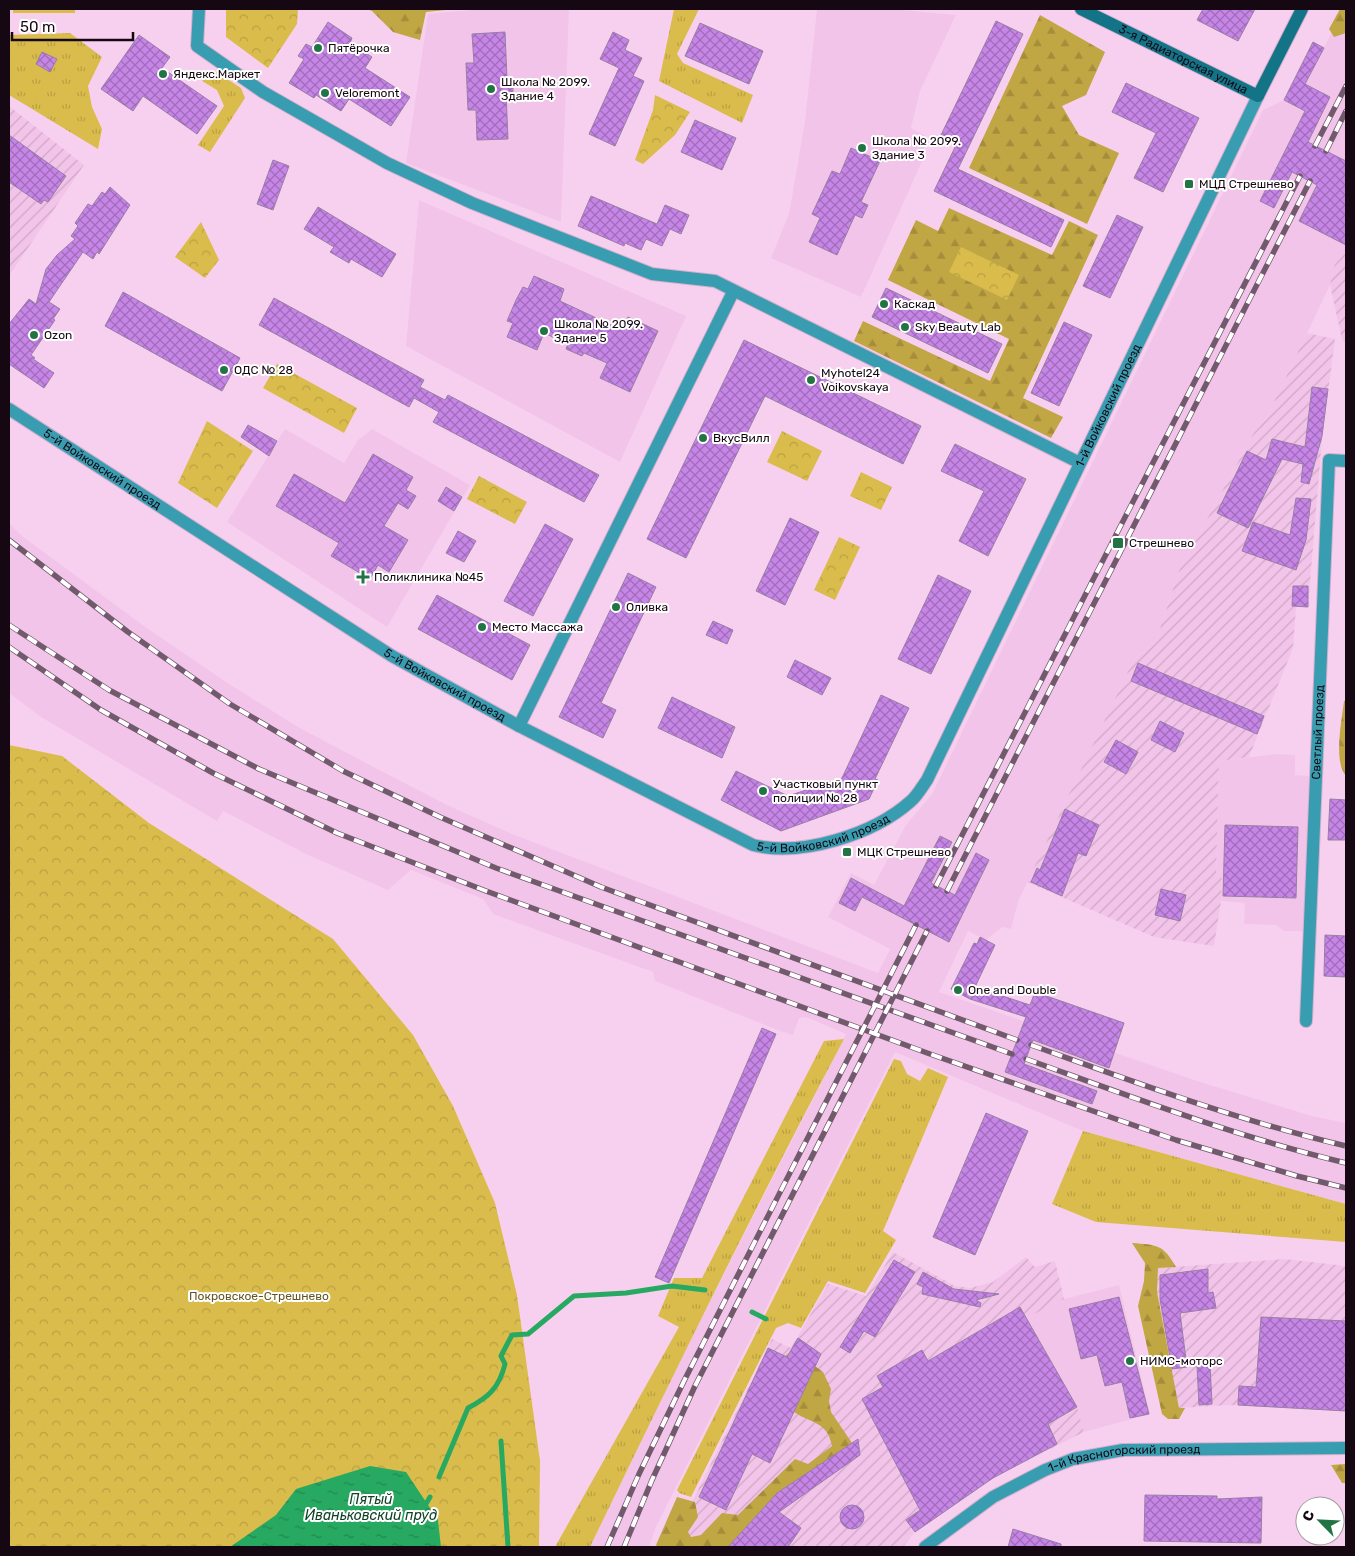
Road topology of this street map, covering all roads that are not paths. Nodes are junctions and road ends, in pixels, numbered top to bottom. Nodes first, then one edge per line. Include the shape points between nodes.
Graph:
1 (199, 9) edge
2 (1081, 9) edge
3 (1302, 9) edge
4 (1258, 96) junction
5 (734, 292) junction
6 (9, 409) edge
7 (1346, 461) edge
8 (1080, 463) junction
9 (519, 726) junction
10 (911, 801) joint
11 (1306, 1021) dead end
12 (1346, 1448) edge
13 (925, 1547) edge

1 - 5 street via 197,46 263,92 387,163 472,203 652,274 716,281
2 - 4 street, 3-я Радиаторская улица
3 - 4 street, 1-й Войковский проезд
4 - 8 street, 1-й Войковский проезд
5 - 8 street
5 - 9 street
6 - 9 street, 5-й Войковский проезд via 392,656
7 - 11 street, Светлый проезд via 1329,460
8 - 10 street, 1-й Войковский проезд via 927,780
9 - 10 street, 5-й Войковский проезд via 724,831 769,849 804,847 845,837 875,824
12 - 13 street, 1-й Красногорский проезд via 1124,1450 1073,1458 993,1498

